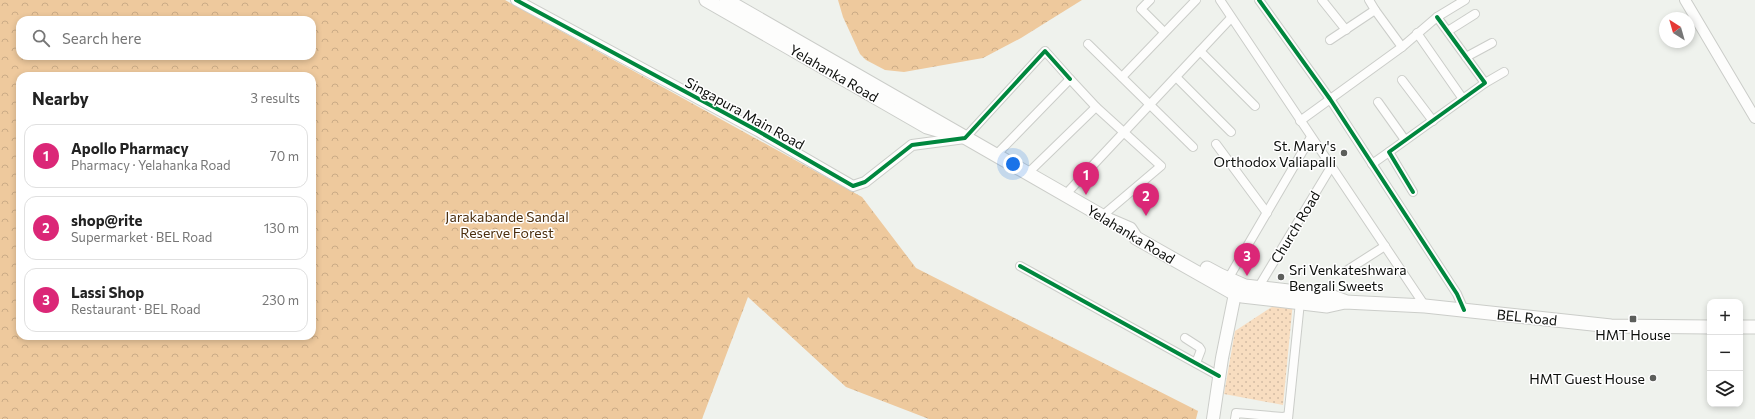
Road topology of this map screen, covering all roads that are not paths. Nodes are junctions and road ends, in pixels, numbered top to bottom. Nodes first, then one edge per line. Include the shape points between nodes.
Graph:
1 (516, 0) edge
2 (706, 0) edge
3 (726, 0) edge
4 (1150, 0) edge
5 (1196, 0) edge
6 (1220, 0) edge
7 (1260, 0) edge
8 (1322, 0) edge
9 (1369, 0) edge
10 (1464, 0) edge
11 (1685, 0) edge
12 (1375, 10) junction
13 (1475, 14) dead end
14 (1438, 17) junction
15 (1231, 18) junction
16 (1346, 30) junction
17 (1448, 31) junction
18 (1164, 32) junction
19 (1417, 34) junction
20 (779, 36) junction
21 (1330, 40) dead end
22 (1492, 43) dead end
23 (1088, 44) dead end
24 (1402, 47) junction
25 (1200, 51) junction
26 (1466, 57) junction
27 (1504, 72) dead end
28 (1122, 77) junction
29 (1176, 77) junction
30 (1070, 79) junction
31 (1402, 80) dead end
32 (1485, 83) junction
33 (1330, 99) junction
34 (1463, 99) junction
35 (1378, 102) dead end
36 (1150, 104) junction
37 (1255, 106) dead end
38 (1096, 107) junction
39 (1755, 118) edge
40 (1300, 121) junction
41 (1433, 121) junction
42 (1124, 132) junction
43 (1231, 132) dead end
44 (1312, 137) junction
45 (965, 138) junction
46 (1405, 140) junction
47 (1216, 144) dead end
48 (1193, 146) dead end
49 (1389, 152) junction
50 (996, 155) junction
51 (1372, 164) junction
52 (1331, 167) junction
53 (1028, 174) junction
54 (1413, 192) dead end
55 (1065, 195) junction
56 (1267, 213) junction
57 (1102, 216) junction
58 (1130, 229) joint
59 (1384, 246) junction
60 (1020, 266) dead end
61 (1346, 272) dead end
62 (1238, 288) junction
63 (1258, 288) junction
64 (1298, 302) junction
65 (1345, 302) junction
66 (1425, 306) junction
67 (1464, 310) junction
68 (1707, 327) edge
69 (1743, 327) edge
70 (1755, 327) edge
71 (1185, 338) dead end
72 (1196, 363) junction
73 (1219, 376) junction
74 (1286, 417) edge
75 (1213, 419) edge
76 (1220, 419) edge
77 (1235, 419) edge

1 - 45 street, Singapura Main Road via 758,131 853,186 865,182 912,145
2 - 20 main road, Yelahanka Road
3 - 20 main road, Yelahanka Road
4 - 18 street via 1141,9
5 - 18 street
6 - 15 street
7 - 33 street
8 - 16 street
9 - 12 street
10 - 14 street
11 - 39 street
12 - 16 street
12 - 24 street
13 - 17 street
14 - 17 street
14 - 19 street
15 - 25 street
15 - 40 street
16 - 21 street
17 - 26 street
18 - 28 street
19 - 24 street
19 - 34 street
20 - 45 main road, Yelahanka Road
22 - 26 street
23 - 28 street
24 - 33 street
25 - 29 street
25 - 37 street
26 - 32 street
27 - 32 street
28 - 36 street
29 - 36 street
29 - 43 street
30 - 38 street
30 - 45 street via 1045,51
30 - 50 street
31 - 41 street
32 - 34 street
33 - 40 street
33 - 51 street
34 - 41 street
35 - 46 street
36 - 42 street
36 - 48 street
38 - 42 street
38 - 53 street
40 - 44 street
41 - 46 street
42 - 55 street
42 - 57 street via 1161,166
44 - 52 street
44 - 56 street
45 - 50 main road, Yelahanka Road
46 - 49 street
47 - 56 street
49 - 51 street
49 - 54 street
50 - 53 main road, Yelahanka Road
51 - 67 street via 1457,294
52 - 59 street
52 - 63 street, Church Road
53 - 55 main road, Yelahanka Road
55 - 57 main road, Yelahanka Road
56 - 62 street
57 - 58 main road, Yelahanka Road
58 - 62 main road, BEL Road via 1142,231
59 - 61 street
59 - 66 street
60 - 72 street
62 - 63 main road, BEL Road
62 - 64 main road, BEL Road
62 - 73 main road
62 - 76 main road
63 - 65 main road, BEL Road via 1331,296
64 - 65 main road, BEL Road via 1327,306
64 - 74 street
65 - 66 main road, BEL Road
66 - 67 main road, BEL Road
67 - 68 main road, BEL Road via 1611,326
69 - 70 main road
71 - 72 street via 1201,350
72 - 73 street
73 - 75 main road
74 - 77 street via 1236,413

